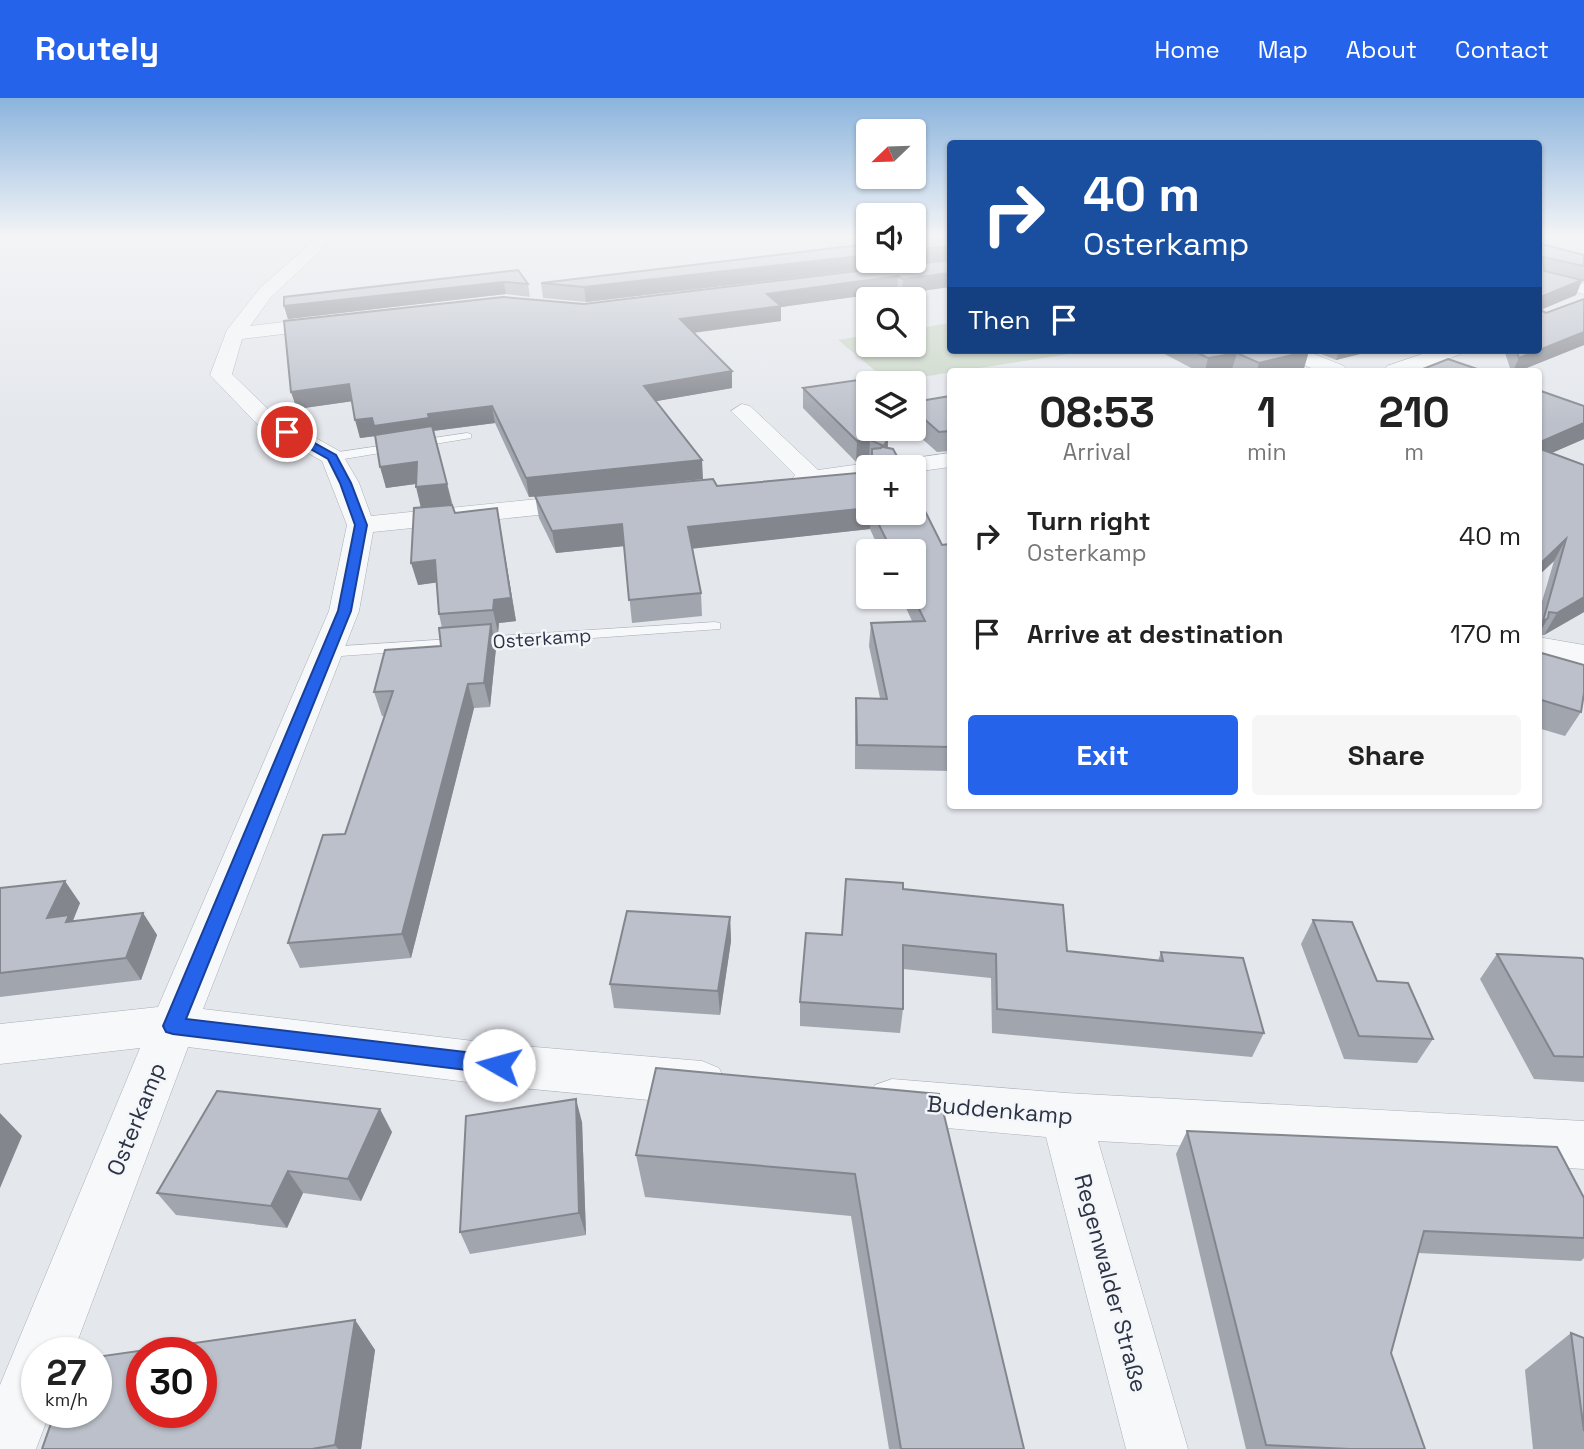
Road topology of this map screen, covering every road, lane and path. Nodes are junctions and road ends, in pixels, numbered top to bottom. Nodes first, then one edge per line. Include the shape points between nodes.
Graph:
1 (261, 299) edge
2 (356, 320) edge
3 (234, 334) junction
4 (1296, 354) edge
5 (1443, 354) edge
6 (1329, 368) edge
7 (1403, 368) edge
8 (742, 411) dead end
9 (467, 436) dead end
10 (332, 457) junction
11 (945, 461) edge
12 (926, 463) edge
13 (856, 473) edge
14 (813, 478) junction
15 (774, 482) edge
16 (617, 499) edge
17 (361, 525) junction
18 (715, 626) dead end
19 (1542, 648) edge
20 (327, 652) junction
21 (1584, 655) edge
22 (173, 1026) junction
23 (0, 1044) edge
24 (748, 1087) edge
25 (845, 1096) edge
26 (1066, 1116) junction
27 (1584, 1145) edge
28 (49, 1337) edge
29 (21, 1408) edge
30 (5, 1449) edge
31 (1157, 1449) edge

1 - 3 street
2 - 3 street
3 - 10 street via 220,375 265,419
4 - 6 street
5 - 7 street
8 - 14 street
9 - 10 lane
10 - 17 street
11 - 12 street
13 - 14 street
14 - 15 street
16 - 17 street
17 - 20 street, Osterkamp via 344,611
18 - 20 lane, Osterkamp
19 - 21 street
20 - 22 street, Osterkamp
22 - 23 street
22 - 24 street via 499,1065
22 - 28 street, Osterkamp
25 - 26 street, Buddenkamp
26 - 27 street, Buddenkamp
26 - 31 street, Regenwalder Straße
29 - 30 street

